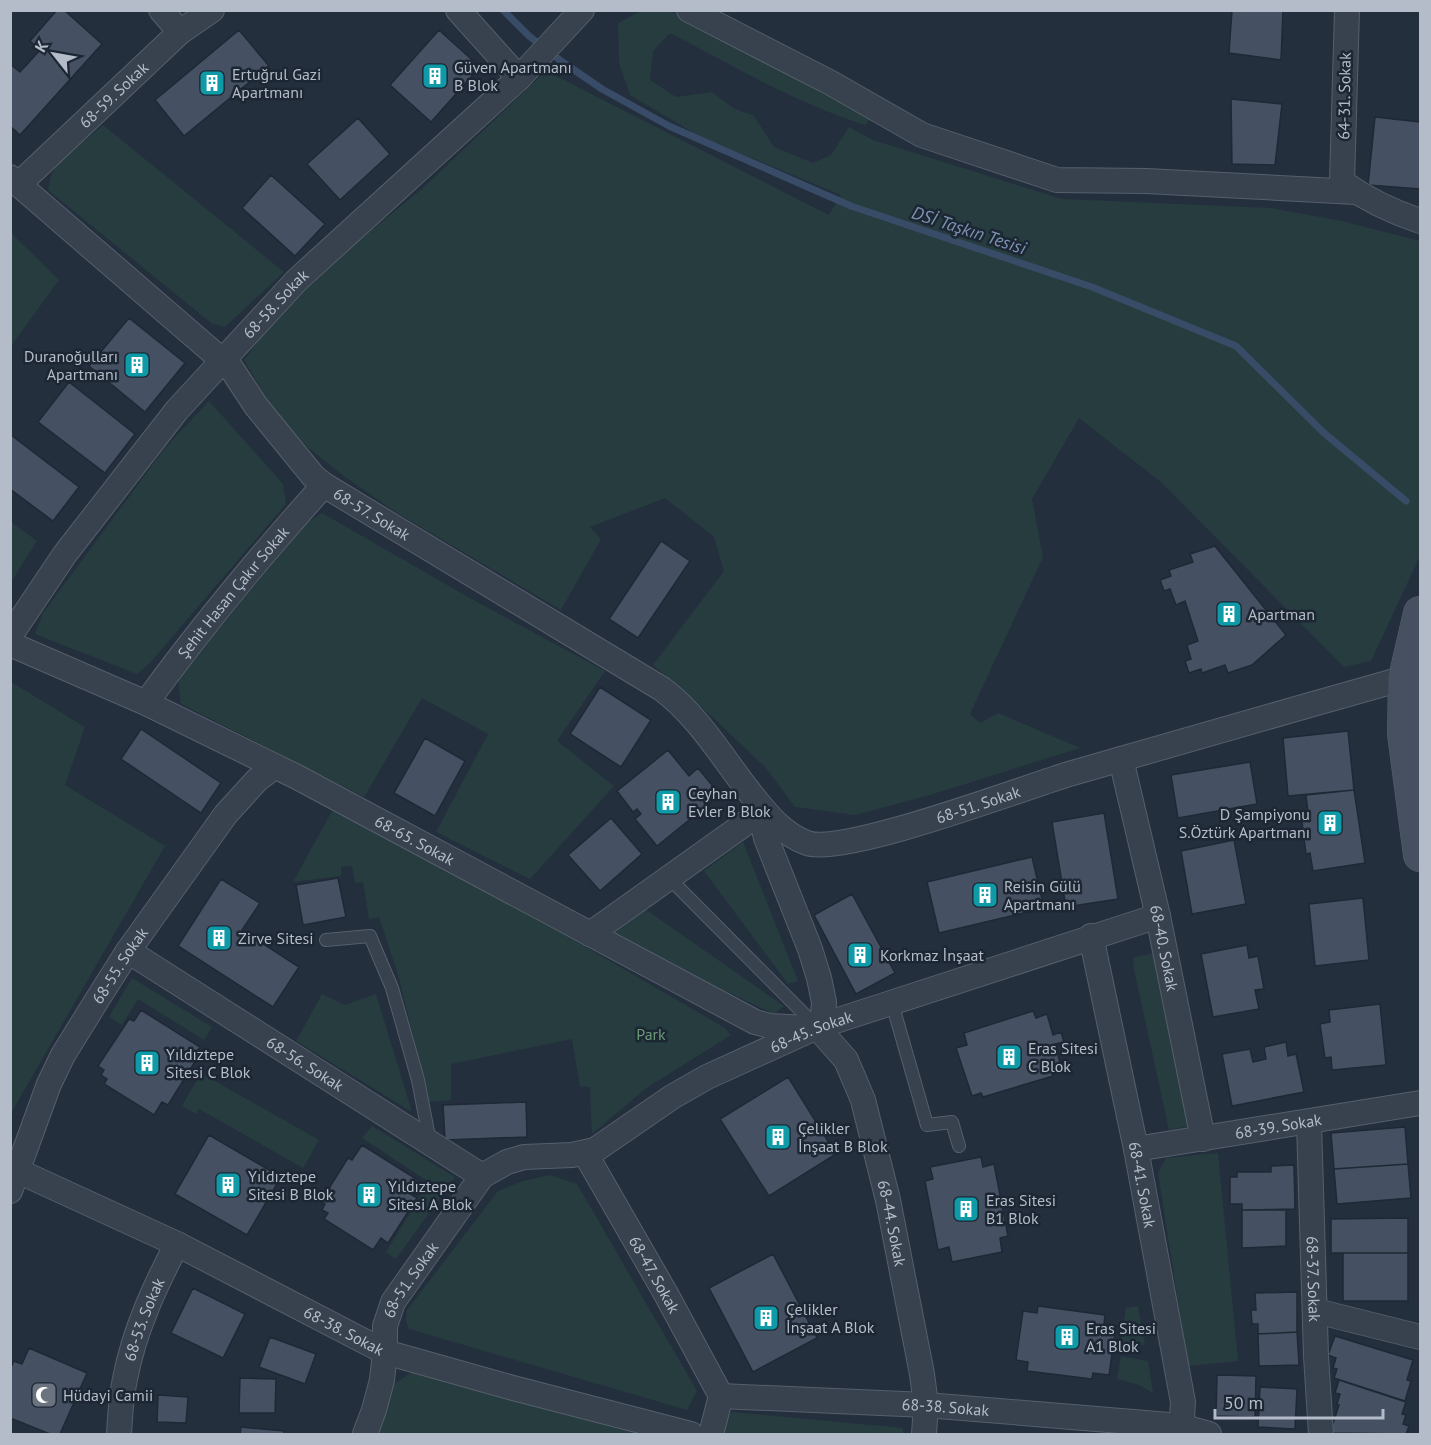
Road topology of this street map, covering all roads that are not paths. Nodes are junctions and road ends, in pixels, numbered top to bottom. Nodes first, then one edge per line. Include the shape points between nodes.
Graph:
1 (161, 10) edge
2 (212, 10) edge
3 (458, 10) edge
4 (582, 10) edge
5 (689, 10) edge
6 (1347, 10) edge
7 (180, 32) junction
8 (527, 70) junction
9 (15, 180) edge
10 (1349, 187) junction
11 (1420, 220) edge
12 (224, 361) junction
13 (324, 485) junction
14 (1420, 613) edge
15 (10, 636) edge
16 (10, 644) edge
17 (1405, 678) junction
18 (146, 703) junction
19 (1121, 759) junction
20 (274, 767) junction
21 (764, 810) junction
22 (1420, 855) edge
23 (669, 878) junction
24 (1158, 916) junction
25 (590, 934) junction
26 (1091, 936) junction
27 (326, 940) dead end
28 (128, 951) junction
29 (892, 1004) junction
30 (818, 1027) junction
31 (1420, 1103) edge
32 (1309, 1123) junction
33 (1203, 1138) junction
34 (430, 1143) junction
35 (959, 1146) dead end
36 (1136, 1149) junction
37 (585, 1153) junction
38 (482, 1176) junction
39 (14, 1181) edge
40 (177, 1244) junction
41 (1316, 1311) junction
42 (1420, 1337) edge
43 (385, 1352) junction
44 (721, 1396) junction
45 (926, 1405) junction
46 (1181, 1430) edge
47 (118, 1434) edge
48 (364, 1434) edge
49 (691, 1434) edge
50 (711, 1434) edge
51 (924, 1434) edge
52 (1209, 1434) edge
53 (1321, 1434) edge

1 - 7 street
2 - 7 street, 68-59. Sokak
3 - 8 street
4 - 8 street, 68-58. Sokak
5 - 10 street via 831,82 922,135 1057,180
6 - 10 street, 64-31. Sokak
7 - 9 street, 68-59. Sokak
8 - 12 street, 68-58. Sokak via 297,280
9 - 12 street, 68-57. Sokak
10 - 11 street
12 - 13 street, 68-57. Sokak via 255,406
12 - 15 street, 68-58. Sokak via 177,410 129,471 65,554
13 - 18 street, Şehit Hasan Çakır Sokak via 262,553
13 - 21 street, 68-57. Sokak via 677,700
14 - 17 street
16 - 18 street, 68-65. Sokak
17 - 19 street, 68-51. Sokak
17 - 22 street via 1404,734
18 - 20 street, 68-65. Sokak
19 - 21 street, 68-51. Sokak via 874,836 829,844 802,841
19 - 24 street, 68-40. Sokak
20 - 25 street, 68-65. Sokak
20 - 28 street, 68-55. Sokak via 241,796
21 - 23 street
21 - 30 street via 766,838 819,978 824,1002
23 - 25 street
23 - 30 lane, 68-44. Sokak
24 - 26 street, 68-45. Sokak
24 - 33 street, 68-40. Sokak
25 - 30 street, 68-65. Sokak via 755,1022 784,1028
26 - 29 street, 68-45. Sokak
26 - 36 street, 68-41. Sokak
27 - 34 lane via 370,936 392,988 418,1080
28 - 34 street, 68-56. Sokak
28 - 39 street, 68-55. Sokak via 63,1055 37,1113
29 - 30 street, 68-45. Sokak
29 - 35 lane via 927,1125 952,1122
30 - 37 street, 68-45. Sokak via 707,1077
30 - 45 street, 68-44. Sokak via 846,1060 863,1100 888,1200
31 - 32 street, 68-39. Sokak
32 - 33 street, 68-39. Sokak
32 - 41 street, 68-37. Sokak
33 - 36 street, 68-39. Sokak
34 - 38 street, 68-56. Sokak
36 - 46 street, 68-41. Sokak via 1183,1402
37 - 38 street, 68-45. Sokak via 524,1158 507,1162
37 - 44 street, 68-47. Sokak
38 - 43 street, 68-51. Sokak via 393,1302 385,1326
39 - 40 street, 68-38. Sokak
40 - 43 street, 68-38. Sokak
40 - 47 street, 68-53. Sokak via 147,1306 133,1348
41 - 42 street
41 - 53 street, 68-37. Sokak
43 - 48 street, 68-51. Sokak via 382,1380
43 - 49 street, 68-38. Sokak
44 - 45 street, 68-38. Sokak
44 - 50 street
45 - 46 street, 68-38. Sokak
45 - 51 street, 68-44. Sokak
46 - 52 street, 68-38. Sokak

